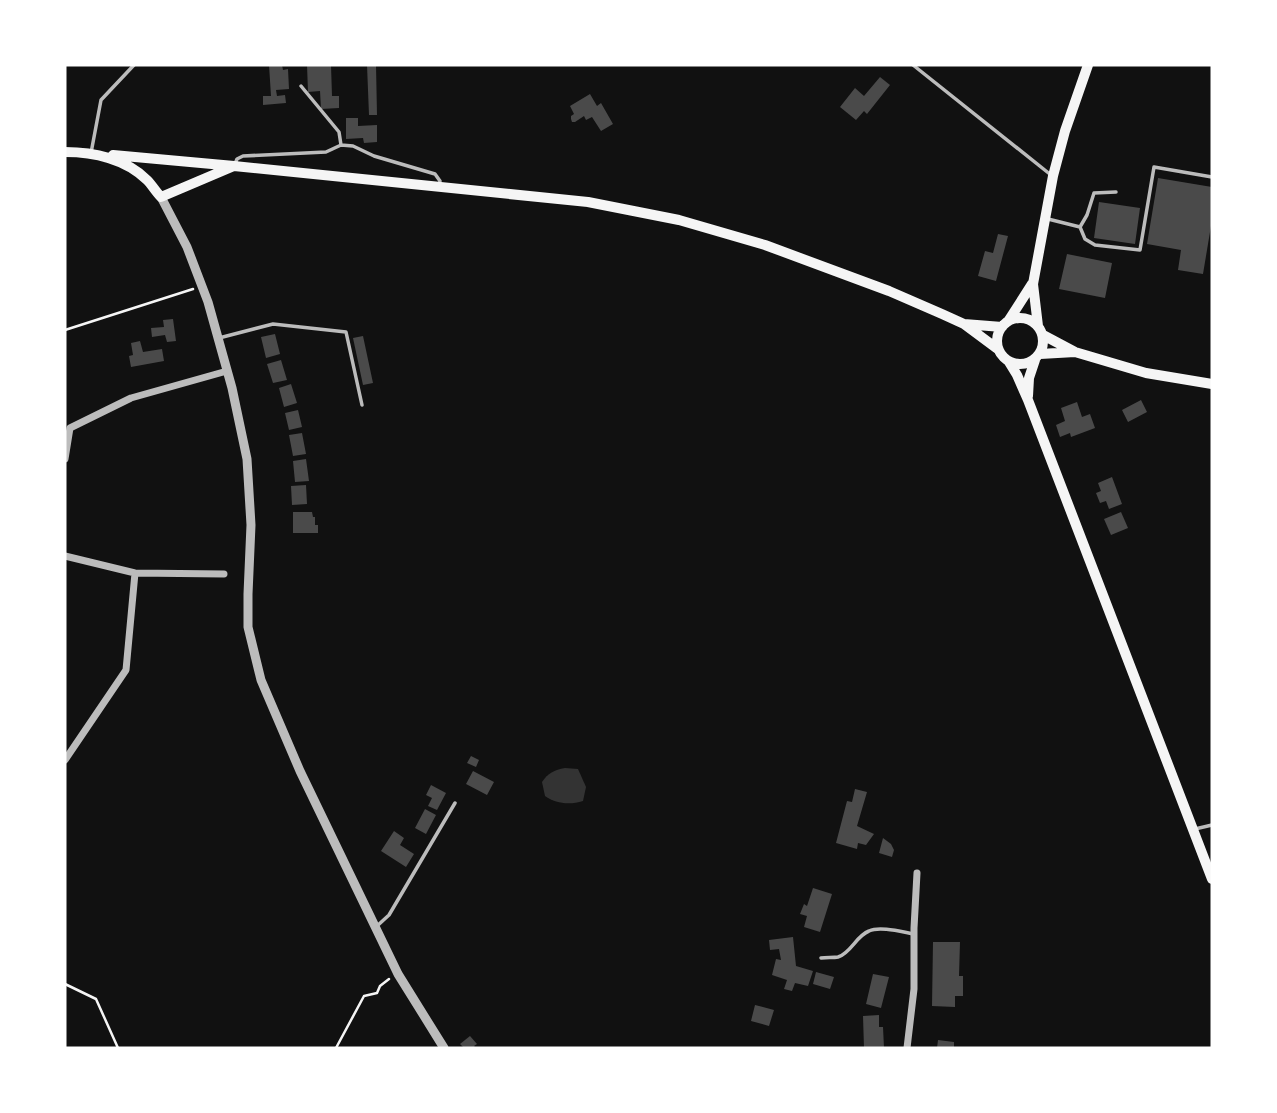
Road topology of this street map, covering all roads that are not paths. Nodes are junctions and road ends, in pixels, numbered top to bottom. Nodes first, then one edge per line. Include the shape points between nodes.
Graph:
1 (134, 65) edge
2 (913, 65) edge
3 (1088, 65) edge
4 (302, 86) dead end
5 (341, 145) junction
6 (65, 152) edge
7 (91, 153) junction
8 (234, 166) junction
9 (1053, 176) junction
10 (1212, 177) edge
11 (439, 187) junction
12 (1116, 192) dead end
13 (161, 198) junction
14 (1046, 219) junction
15 (1080, 227) junction
16 (1033, 284) junction
17 (1005, 323) junction
18 (964, 324) junction
19 (1041, 330) junction
20 (218, 338) junction
21 (999, 350) junction
22 (1075, 352) junction
23 (1037, 357) junction
24 (1009, 362) junction
25 (227, 371) junction
26 (1212, 384) edge
27 (1028, 400) junction
28 (362, 405) dead end
29 (65, 459) edge
30 (65, 556) edge
31 (135, 573) junction
32 (224, 575) dead end
33 (65, 760) edge
34 (456, 803) dead end
35 (1212, 825) edge
36 (1193, 830) junction
37 (917, 873) dead end
38 (1212, 879) edge
39 (376, 928) junction
40 (914, 934) junction
41 (821, 957) dead end
42 (444, 1048) edge
43 (907, 1048) edge

1 - 7 lane via 101,100
2 - 9 lane
3 - 9 main road
4 - 5 lane via 339,132
5 - 8 lane via 326,152 243,156
5 - 11 lane via 435,174
6 - 7 main road
7 - 8 main road
7 - 13 main road via 125,163 147,179
8 - 11 main road
8 - 13 main road
9 - 14 main road
10 - 15 lane via 1154,167 1140,250 1095,246 1085,239
11 - 18 main road via 588,202 679,220 765,245
12 - 15 lane via 1094,193
13 - 20 street via 187,247
14 - 15 lane
14 - 16 main road
16 - 17 main road
16 - 19 main road
17 - 18 main road
17 - 19 main road via 1028,319
17 - 21 main road via 997,338
18 - 21 main road
19 - 22 main road
19 - 23 main road via 1043,348
20 - 25 street
20 - 28 lane via 273,324 346,332
21 - 24 main road
22 - 23 main road
22 - 26 main road via 1146,373
23 - 24 main road via 1022,365
23 - 27 main road via 1029,378
24 - 27 main road
25 - 29 street via 131,398 70,428
25 - 39 street via 247,459 251,525 248,627 261,680
27 - 36 main road
30 - 31 street
31 - 32 street
31 - 33 street via 126,670
34 - 39 lane via 389,915
35 - 36 lane
36 - 38 main road
37 - 40 street
39 - 42 street via 398,974
40 - 41 lane via 871,930 843,954
40 - 43 street

